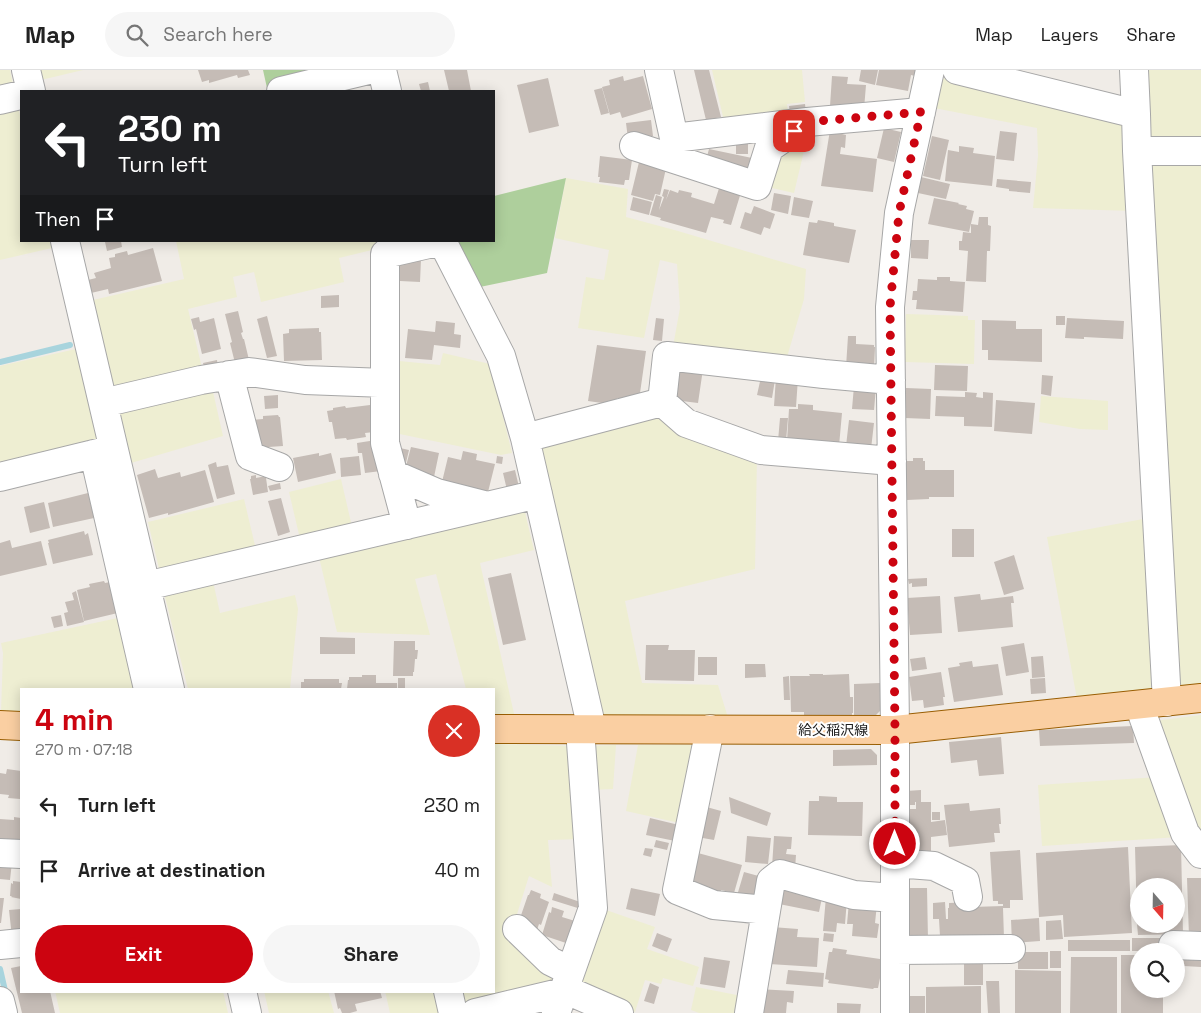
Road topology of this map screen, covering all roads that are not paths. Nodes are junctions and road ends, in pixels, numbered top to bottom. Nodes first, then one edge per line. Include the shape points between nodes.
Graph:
1 (26, 70) edge
2 (370, 70) edge
3 (382, 70) edge
4 (659, 70) edge
5 (930, 70) edge
6 (957, 70) edge
7 (1134, 70) edge
8 (31, 90) edge
9 (285, 90) edge
10 (387, 90) edge
11 (20, 95) edge
12 (0, 100) edge
13 (921, 112) junction
14 (1136, 114) junction
15 (807, 122) junction
16 (634, 146) dead end
17 (677, 150) junction
18 (1201, 150) edge
19 (1137, 151) junction
20 (66, 242) edge
21 (438, 242) edge
22 (443, 242) edge
23 (229, 375) junction
24 (891, 380) junction
25 (385, 383) junction
26 (662, 402) junction
27 (103, 403) junction
28 (525, 438) junction
29 (104, 451) junction
30 (892, 461) junction
31 (279, 467) dead end
32 (393, 474) junction
33 (0, 477) edge
34 (538, 494) junction
35 (486, 506) junction
36 (407, 525) junction
37 (146, 586) junction
38 (148, 688) edge
39 (170, 688) edge
40 (1201, 698) edge
41 (1167, 702) junction
42 (1139, 704) junction
43 (0, 725) edge
44 (20, 726) edge
45 (495, 729) edge
46 (586, 729) junction
47 (710, 729) junction
48 (895, 730) junction
49 (0, 852) edge
50 (20, 854) edge
51 (1201, 854) edge
52 (895, 863) junction
53 (968, 897) dead end
54 (895, 898) junction
55 (766, 910) junction
56 (517, 929) dead end
57 (20, 943) edge
58 (0, 945) edge
59 (1185, 945) edge
60 (1201, 946) edge
61 (1011, 949) dead end
62 (895, 950) junction
63 (563, 991) edge
64 (242, 993) edge
65 (448, 993) edge
66 (0, 1001) edge
67 (3, 1013) edge
68 (247, 1013) edge
69 (453, 1013) edge
70 (475, 1013) edge
71 (619, 1013) edge
72 (749, 1013) edge
73 (895, 1013) edge

1 - 8 street
2 - 9 street
3 - 10 street
4 - 17 street
5 - 13 street
6 - 14 street
7 - 14 street
11 - 12 street
13 - 15 street
13 - 24 street via 899,213 890,307
14 - 19 street
15 - 17 street
15 - 17 street via 769,148 756,186
16 - 17 street
18 - 19 street
19 - 41 street
20 - 27 street
21 - 25 street via 385,254
22 - 28 street via 501,356
23 - 25 street via 249,372 305,380
23 - 27 street
23 - 31 street via 250,456
24 - 26 street via 667,356
24 - 30 street
25 - 32 street via 385,443
26 - 28 street
26 - 30 street via 686,423 761,450
27 - 29 street
28 - 34 street
29 - 33 street
29 - 37 street
29 - 38 street
30 - 48 street
32 - 35 street via 437,493
32 - 36 street
34 - 35 street
34 - 46 street
35 - 36 street
36 - 37 street
37 - 39 street
40 - 41 main road, 給父稲沢線
41 - 42 main road, 給父稲沢線
42 - 48 main road, 給父稲沢線
42 - 51 street via 1185,833
43 - 44 main road
45 - 46 main road, 給父稲沢線
46 - 47 main road, 給父稲沢線
46 - 63 street via 593,908
47 - 48 main road, 給父稲沢線
47 - 55 street via 677,890 714,905
48 - 52 street
49 - 50 street
52 - 53 street via 934,866 965,881
52 - 54 street
54 - 55 street via 854,895 780,874 771,881
54 - 62 street
55 - 72 street
56 - 63 street via 550,961
57 - 58 street
59 - 60 street
61 - 62 street
62 - 73 street
63 - 70 street
63 - 71 street
64 - 68 street
65 - 69 street
66 - 67 street

